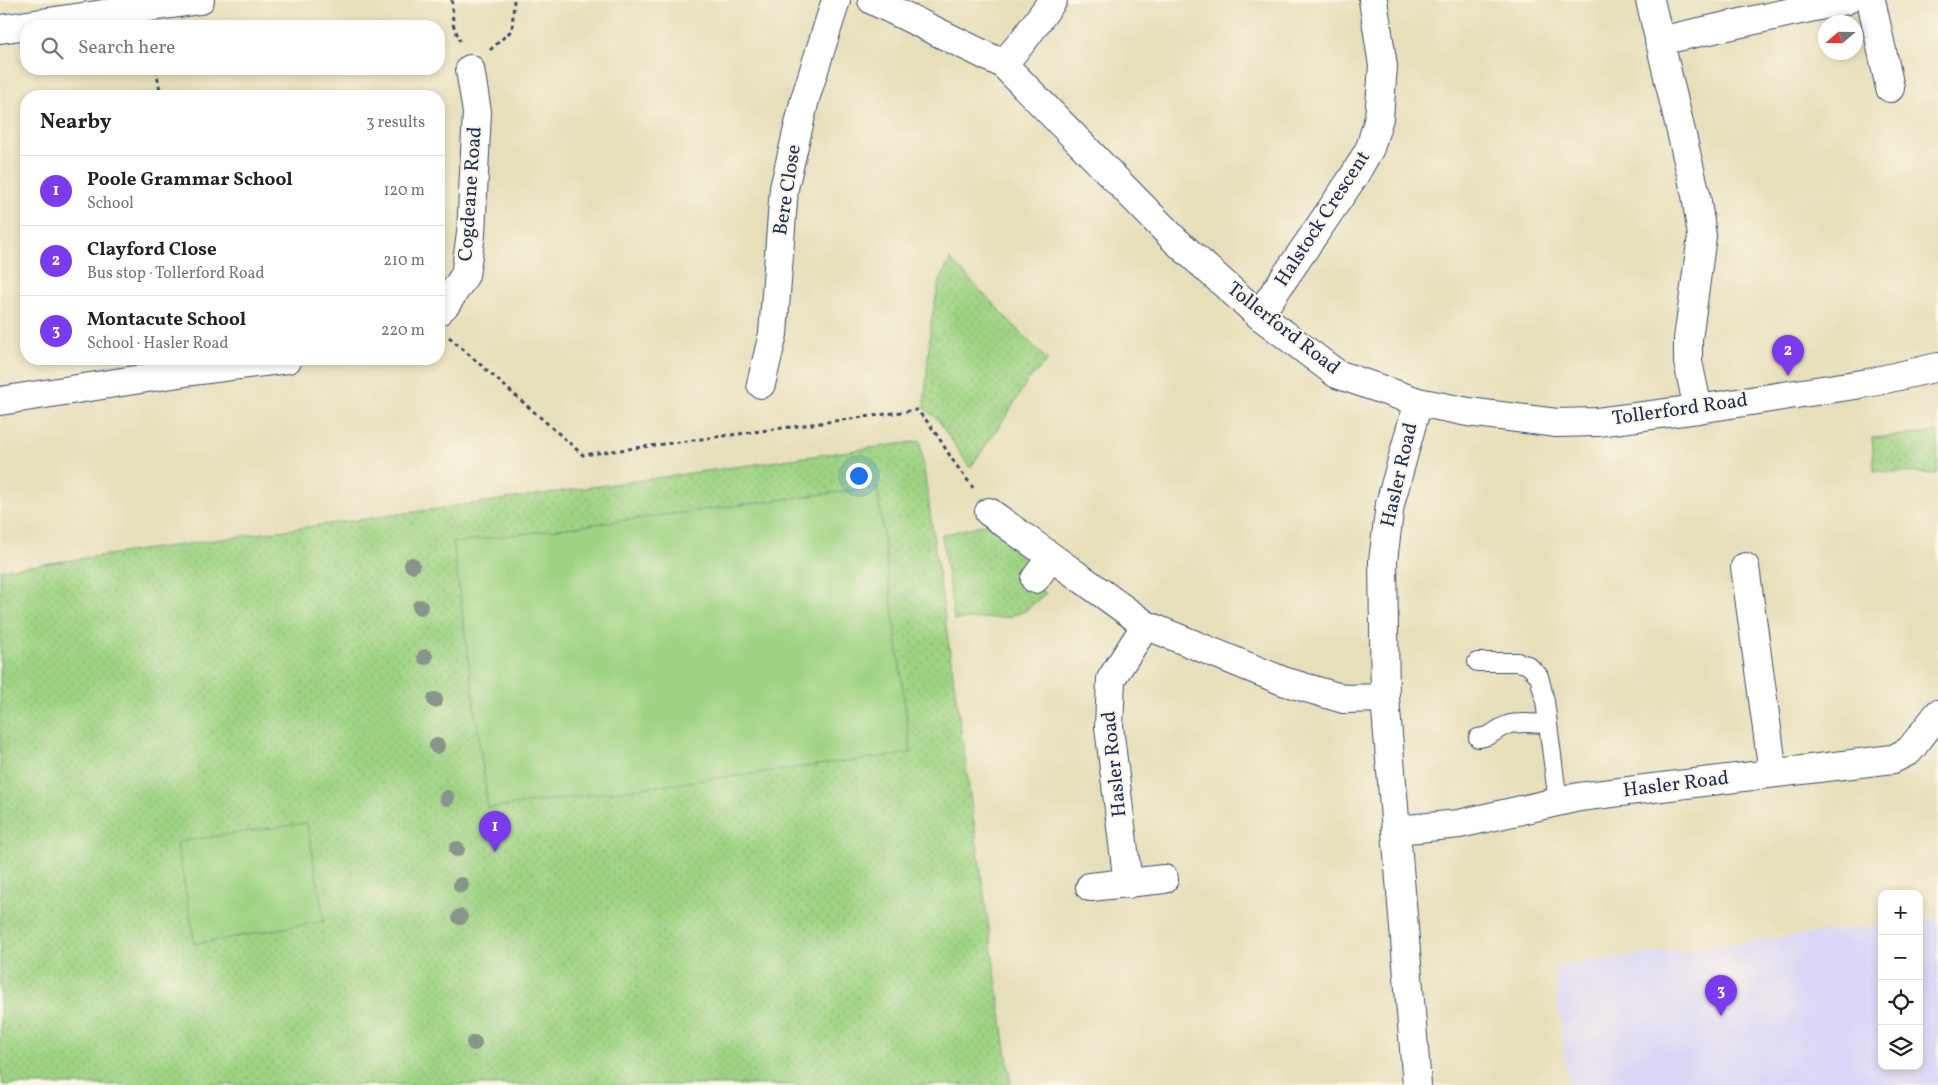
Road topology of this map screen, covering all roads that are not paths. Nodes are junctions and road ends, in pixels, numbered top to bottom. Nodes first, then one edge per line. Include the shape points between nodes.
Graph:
1 (200, 0) edge
2 (836, 0) edge
3 (872, 0) edge
4 (1053, 0) edge
5 (1373, 0) edge
6 (1650, 0) edge
7 (1846, 0) edge
8 (1871, 0) edge
9 (98, 7) edge
10 (37, 20) edge
11 (20, 24) edge
12 (0, 28) edge
13 (1659, 41) junction
14 (1003, 64) junction
15 (470, 68) road end
16 (1890, 88) dead end
17 (445, 309) edge
18 (1259, 314) junction
19 (190, 365) edge
20 (1938, 367) edge
21 (762, 384) dead end
22 (0, 401) edge
23 (1418, 402) junction
24 (1698, 409) junction
25 (989, 512) road end
26 (1051, 557) junction
27 (1746, 567) dead end
28 (1035, 579) dead end
29 (1146, 625) junction
30 (1477, 662) dead end
31 (1385, 698) junction
32 (1938, 714) edge
33 (1548, 724) junction
34 (1478, 738) dead end
35 (1773, 773) junction
36 (1558, 802) junction
37 (1397, 830) junction
38 (1164, 878) dead end
39 (1128, 884) junction
40 (1090, 887) dead end
41 (1417, 1085) edge

1 - 9 street
2 - 21 street, Bere Close via 805,99 784,188 773,334
3 - 14 street, Tollerford Road
4 - 14 street
5 - 18 street, Halstock Crescent via 1383,66 1379,118 1370,148
6 - 13 street
7 - 13 street
8 - 16 street
9 - 10 street
11 - 12 street
13 - 24 street via 1696,195 1702,236 1688,339 1688,362
14 - 18 street, Tollerford Road via 1175,240
15 - 17 street, Cogdeane Road via 477,112 471,234 465,275
18 - 23 street, Tollerford Road via 1337,374
19 - 22 street
20 - 24 street, Tollerford Road via 1868,382
23 - 24 street, Tollerford Road via 1557,423 1597,422
23 - 31 street, Hasler Road via 1390,504 1383,561
25 - 26 street
26 - 28 street
26 - 29 street
27 - 35 street
29 - 31 street via 1283,681 1344,699
29 - 39 street, Hasler Road via 1111,680 1109,701 1109,727
30 - 33 lane via 1518,662 1535,671 1545,701
31 - 37 street, Hasler Road
32 - 35 street, Hasler Road via 1909,750 1893,759
33 - 34 lane via 1516,724 1499,729 1489,737
33 - 36 lane
35 - 36 street, Hasler Road
36 - 37 street, Hasler Road via 1459,824
37 - 41 street, Hasler Road
38 - 39 street
39 - 40 street

